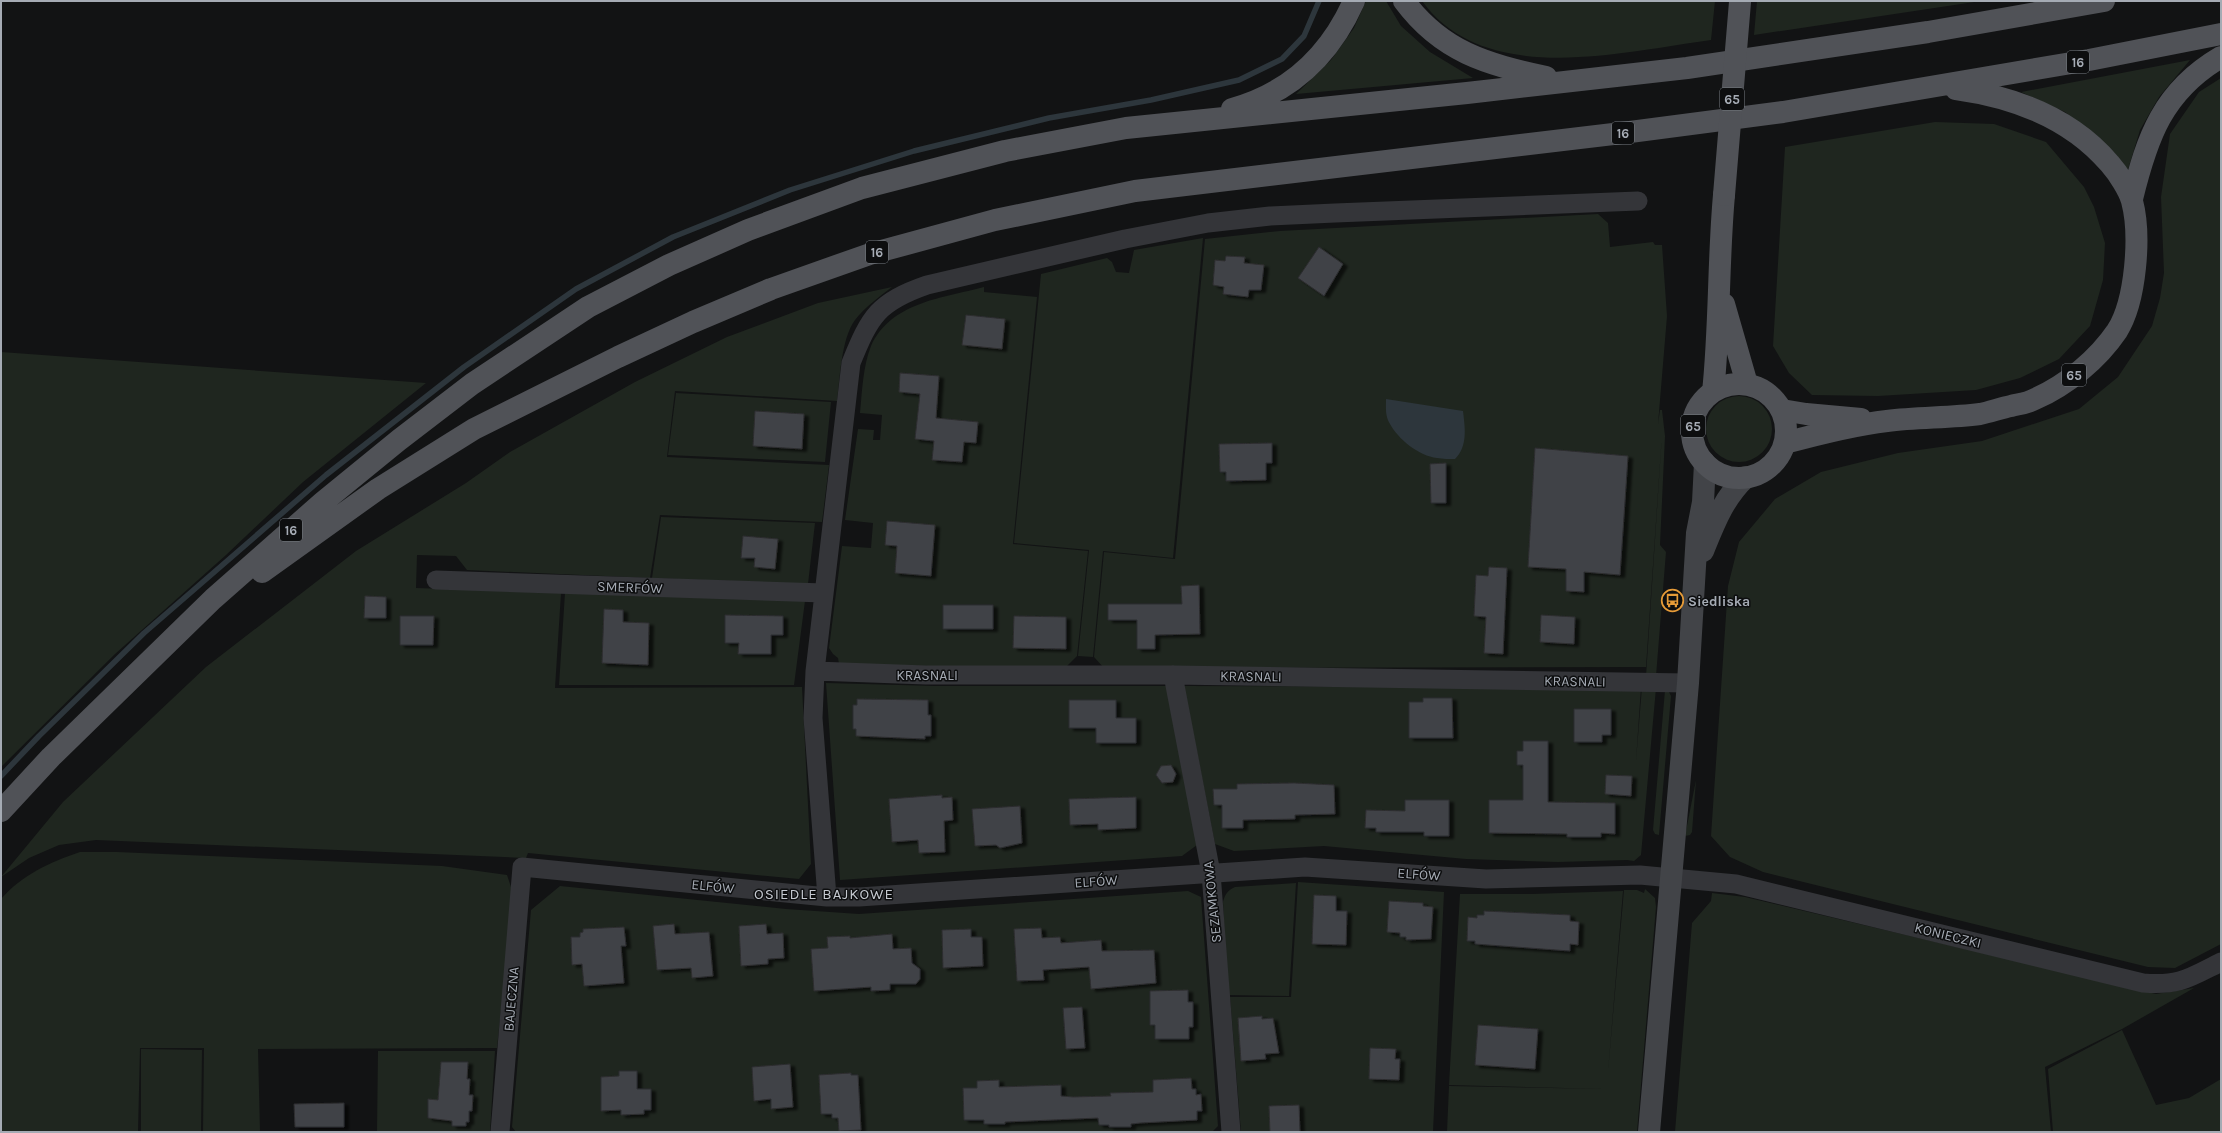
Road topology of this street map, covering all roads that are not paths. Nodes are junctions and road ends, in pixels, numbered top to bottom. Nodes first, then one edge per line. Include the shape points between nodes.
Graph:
1 (1354, 1) edge
2 (1404, 1) edge
3 (1740, 1) edge
4 (2104, 1) edge
5 (2221, 34) edge
6 (2221, 57) edge
7 (1563, 81) junction
8 (1934, 86) junction
9 (1188, 120) junction
10 (2132, 199) junction
11 (1638, 202) dead end
12 (1718, 284) junction
13 (1747, 384) junction
14 (1713, 392) junction
15 (1782, 410) junction
16 (1886, 421) junction
17 (1785, 443) junction
18 (1705, 463) junction
19 (1746, 477) junction
20 (1696, 566) junction
21 (436, 580) dead end
22 (824, 593) junction
23 (815, 671) junction
24 (1173, 675) junction
25 (1688, 683) junction
26 (121, 689) junction
27 (1, 811) edge
28 (522, 867) joint
29 (1211, 873) junction
30 (1671, 878) junction
31 (826, 897) junction
32 (2221, 962) edge
33 (500, 1132) edge
34 (1231, 1132) edge
35 (1649, 1132) edge

1 - 9 main road via 1329,47 1286,84 1268,95 1237,107
2 - 7 main road via 1416,18 1445,42 1474,59
3 - 12 main road, 65, bridge
4 - 7 main road, 16 via 1799,52 1687,68
5 - 8 main road, 16 via 2089,60
6 - 10 main road, 65 via 2205,66 2167,105 2150,136
7 - 9 main road, 16 via 1467,93
8 - 10 main road via 1990,94 2022,103 2050,116 2098,151 2112,165
8 - 26 main road, 16 via 1783,112 1135,191 995,220 870,254 771,289 693,322 474,429 378,489 263,571
9 - 26 main road, 16 via 1126,128 1005,151 862,188 740,233 669,264 588,307 472,384 323,502 213,599
10 - 16 main road, 65 via 2137,231 2136,259 2130,295 2118,329 2099,354 2071,377 2035,400 1980,414
11 - 22 street via 1335,213 1208,223 1125,239 927,285 902,294 883,306 866,329 851,363
12 - 13 main road, 65
12 - 14 main road, 65
13 - 14 main road, 65 via 1732,384
13 - 15 main road, 65 via 1761,389 1773,398
14 - 18 main road, 65 via 1698,409 1693,423 1692,438
15 - 16 main road
15 - 17 main road, 65 via 1786,425
16 - 17 main road, 65
17 - 19 main road, 65 via 1772,465 1760,473
18 - 19 main road, 65 via 1720,474
18 - 20 street
19 - 20 street via 1735,488 1717,518
20 - 25 street
21 - 22 street, SMERFÓW
22 - 23 street
23 - 24 street, KRASNALI via 902,675
23 - 31 street via 813,718
24 - 25 street, KRASNALI
24 - 29 street, SEZAMKOWA
25 - 30 street
26 - 27 main road, 16 via 51,757
28 - 31 street, ELFÓW
28 - 33 street, BAJECZNA
29 - 30 street, ELFÓW via 1305,867 1486,879 1618,875
29 - 31 street, ELFÓW via 859,897
29 - 34 street, SEZAMKOWA
30 - 32 street, KONIECZKI via 1736,884 2143,983 2166,984 2187,980
30 - 35 street

